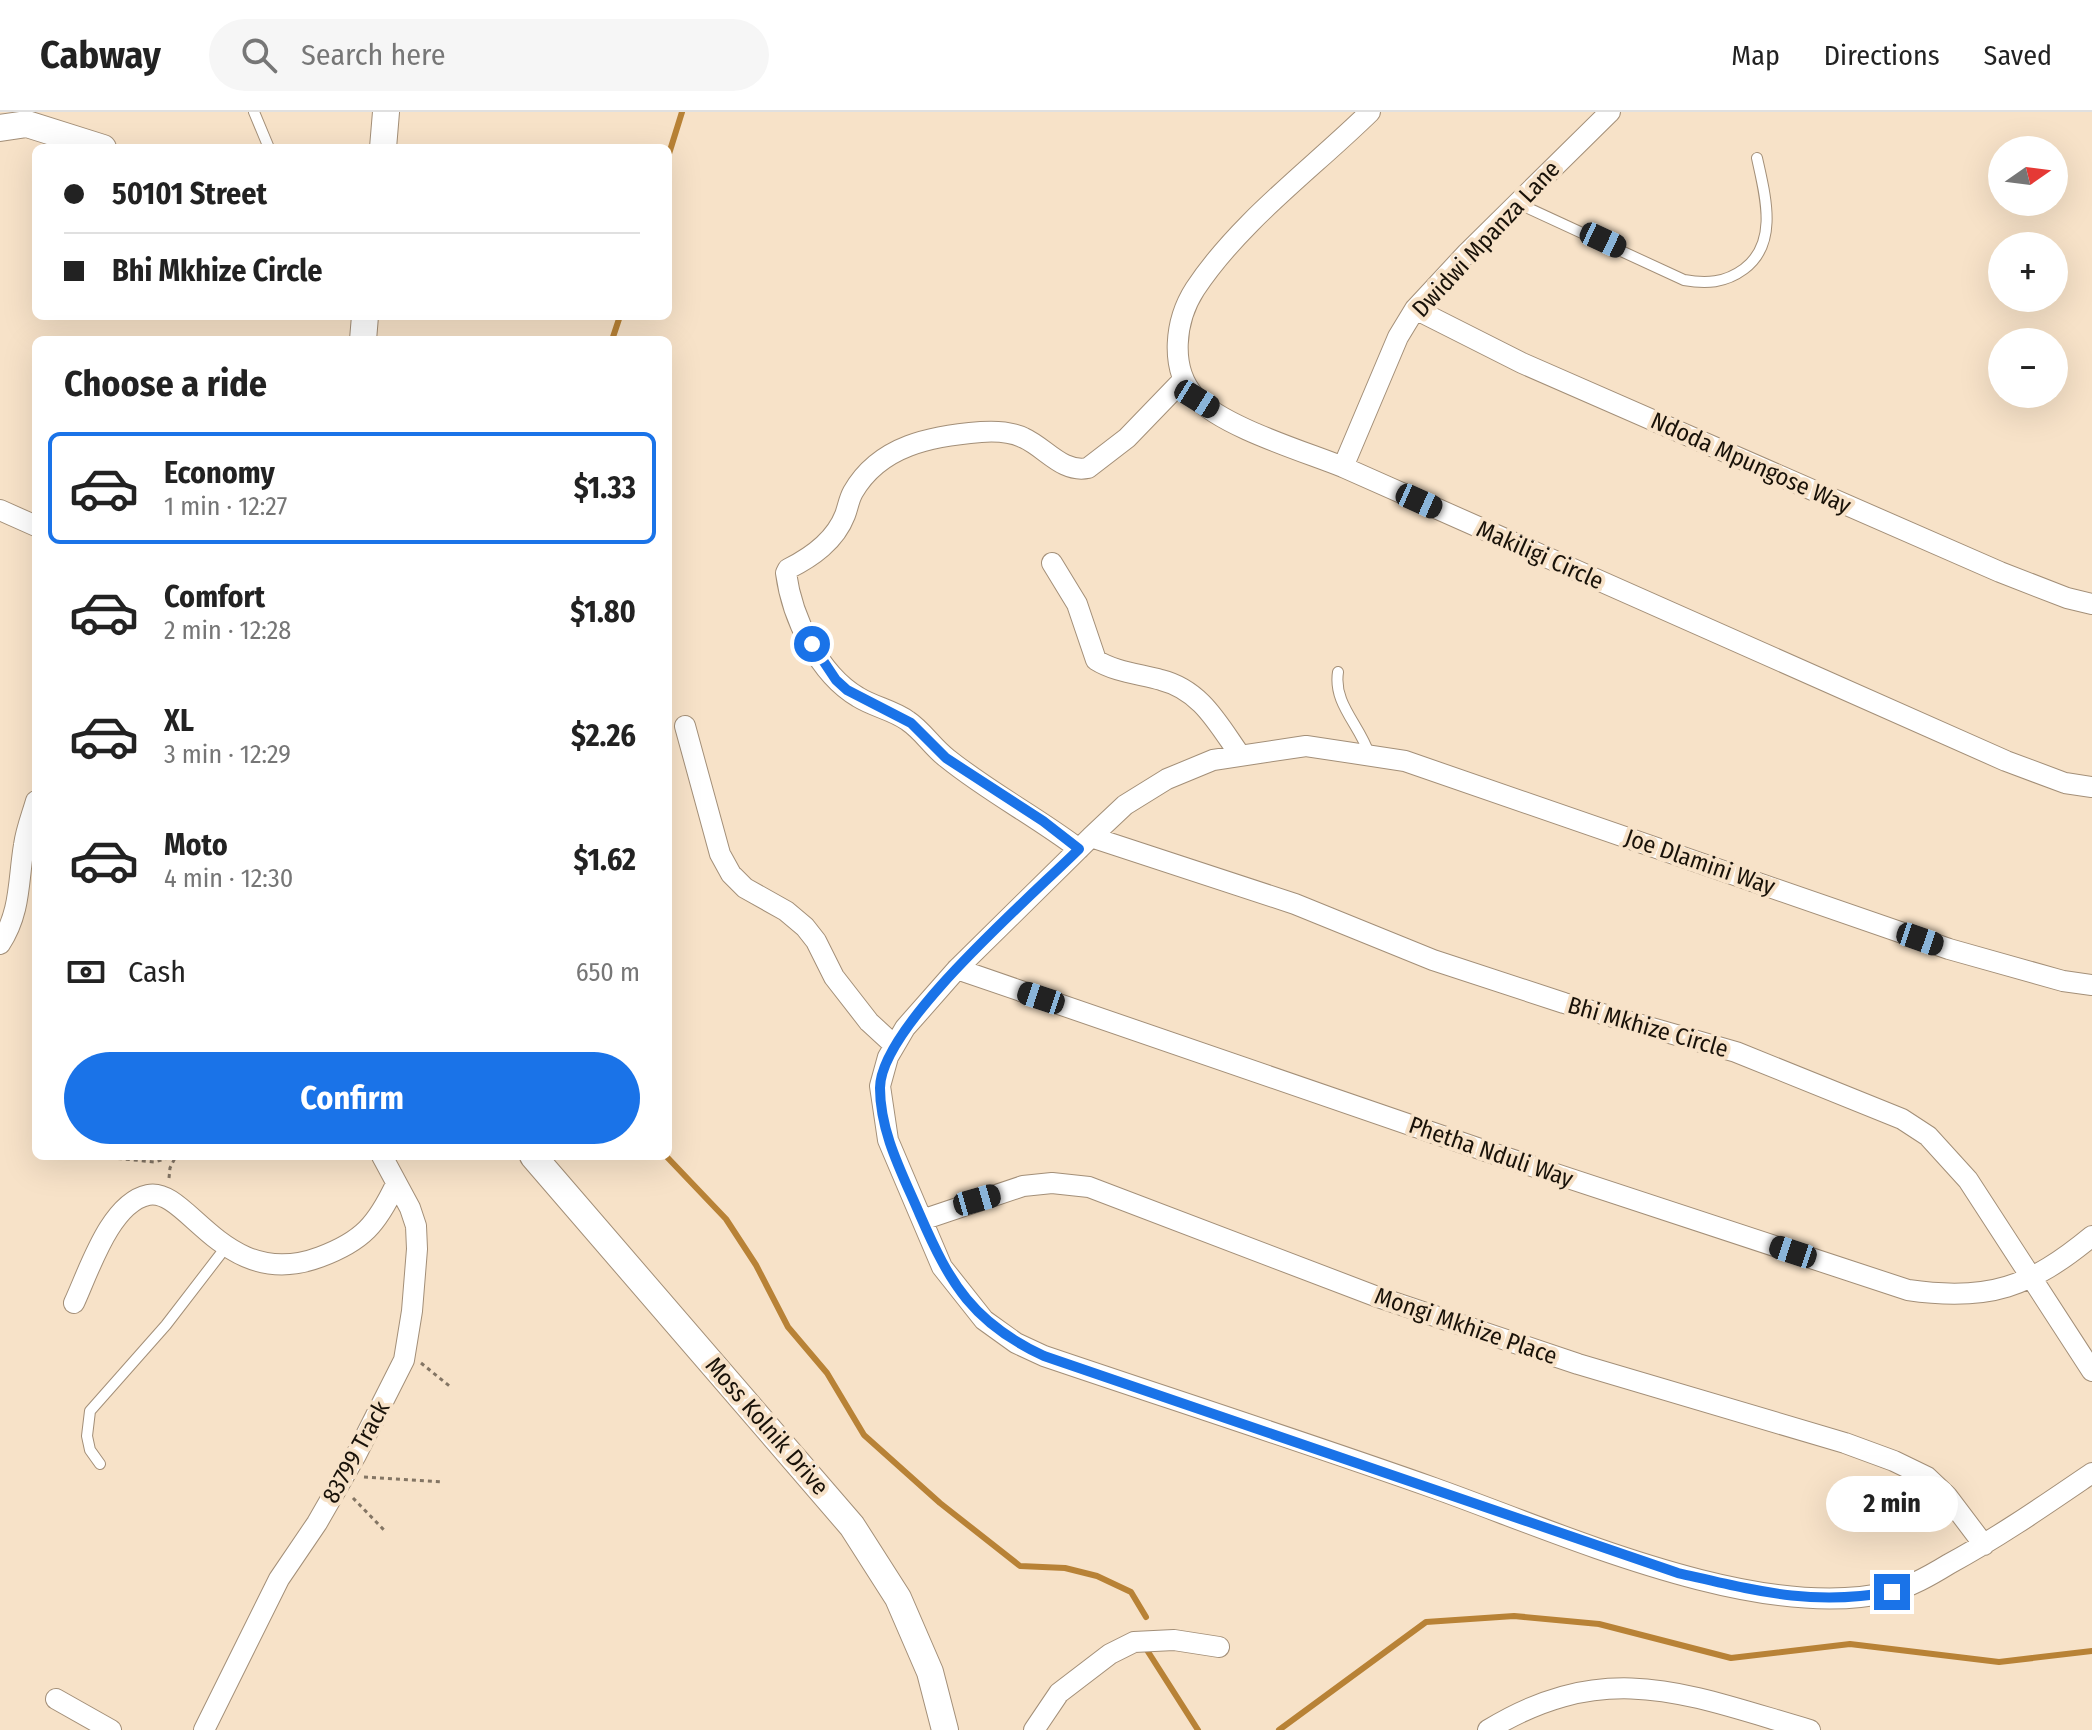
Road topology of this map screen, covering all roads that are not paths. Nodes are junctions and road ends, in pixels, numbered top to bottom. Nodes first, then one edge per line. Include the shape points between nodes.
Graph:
1 (254, 112) edge
2 (386, 112) edge
3 (1370, 112) edge
4 (1610, 112) edge
5 (0, 128) edge
6 (90, 144) edge
7 (267, 144) edge
8 (383, 144) edge
9 (1757, 158) dead end
10 (1517, 203) junction
11 (1415, 309) junction
12 (1183, 380) junction
13 (1343, 467) junction
14 (0, 510) edge
15 (32, 524) edge
16 (1052, 563) dead end
17 (2092, 604) edge
18 (1338, 672) dead end
19 (685, 726) dead end
20 (1369, 754) junction
21 (1240, 755) junction
22 (2092, 787) edge
23 (32, 816) edge
24 (1085, 843) junction
25 (0, 944) edge
26 (957, 969) junction
27 (2092, 985) edge
28 (894, 1045) junction
29 (384, 1160) edge
30 (536, 1160) edge
31 (396, 1184) junction
32 (922, 1220) junction
33 (2092, 1236) edge
34 (226, 1247) junction
35 (2032, 1279) junction
36 (74, 1303) dead end
37 (2092, 1371) edge
38 (100, 1464) dead end
39 (2092, 1473) edge
40 (1984, 1545) junction
41 (1219, 1647) dead end
42 (56, 1699) dead end
43 (111, 1730) edge
44 (204, 1730) edge
45 (945, 1730) edge
46 (1034, 1730) edge
47 (1488, 1730) edge
48 (1810, 1730) edge

1 - 7 lane
2 - 8 main road
3 - 12 street via 1222,254 1194,292 1182,321 1177,357
4 - 10 street, Dwidwi Mpanza Lane
5 - 6 main road via 27,124
9 - 10 lane via 1765,193 1763,249 1737,274 1704,283 1684,280
10 - 11 street, Dwidwi Mpanza Lane
11 - 13 street, Dwidwi Mpanza Lane
11 - 17 street, Ndoda Mpungose Way via 1522,363 1930,542
12 - 13 street, Makiligi Circle via 1197,399 1239,425
12 - 24 street, Bhi Mkhize Circle via 1127,438 1088,468 1072,469 1027,439 1004,433 948,435 893,451 863,477 835,532 816,553 788,569 793,605 820,659 847,690 911,723 946,758
13 - 22 street, Makiligi Circle via 2006,761
14 - 15 street
16 - 21 street via 1077,604 1096,660 1189,691 1203,702
18 - 20 lane via 1340,703
19 - 28 street via 720,854 731,874 805,927 840,986
20 - 21 street, Joe Dlamini Way via 1306,746
20 - 27 street, Joe Dlamini Way via 1405,761 1949,949
21 - 24 street via 1167,779 1125,805
23 - 25 street via 13,925
24 - 26 street
24 - 35 street, Bhi Mkhize Circle via 1295,904 1433,960 1736,1052 1902,1119 1928,1136 1958,1167
26 - 28 street
26 - 35 street, Phetha Nduli Way via 1908,1290 1961,1294
28 - 32 street via 880,1086 888,1140
29 - 31 street, 83799 Track
30 - 45 main road, Moss Kolnik Drive via 852,1526 898,1598 930,1672
31 - 34 street via 370,1230 330,1254 274,1266
31 - 44 street, 83799 Track via 410,1208 417,1238 406,1351 394,1384 279,1579
32 - 40 street, Mongi Mkhize Place via 1023,1186 1089,1187 1375,1296 1894,1461 1927,1477
32 - 40 street via 942,1267 965,1298 1016,1343 1678,1573 1756,1591 1847,1600 1892,1592
33 - 35 street
34 - 36 street via 169,1197 141,1197 115,1217
34 - 38 lane via 90,1411 87,1436
35 - 37 street, Bhi Mkhize Circle
39 - 40 street
41 - 46 street via 1174,1640 1134,1642 1059,1693
42 - 43 street
47 - 48 street via 1545,1703 1625,1686 1663,1689

